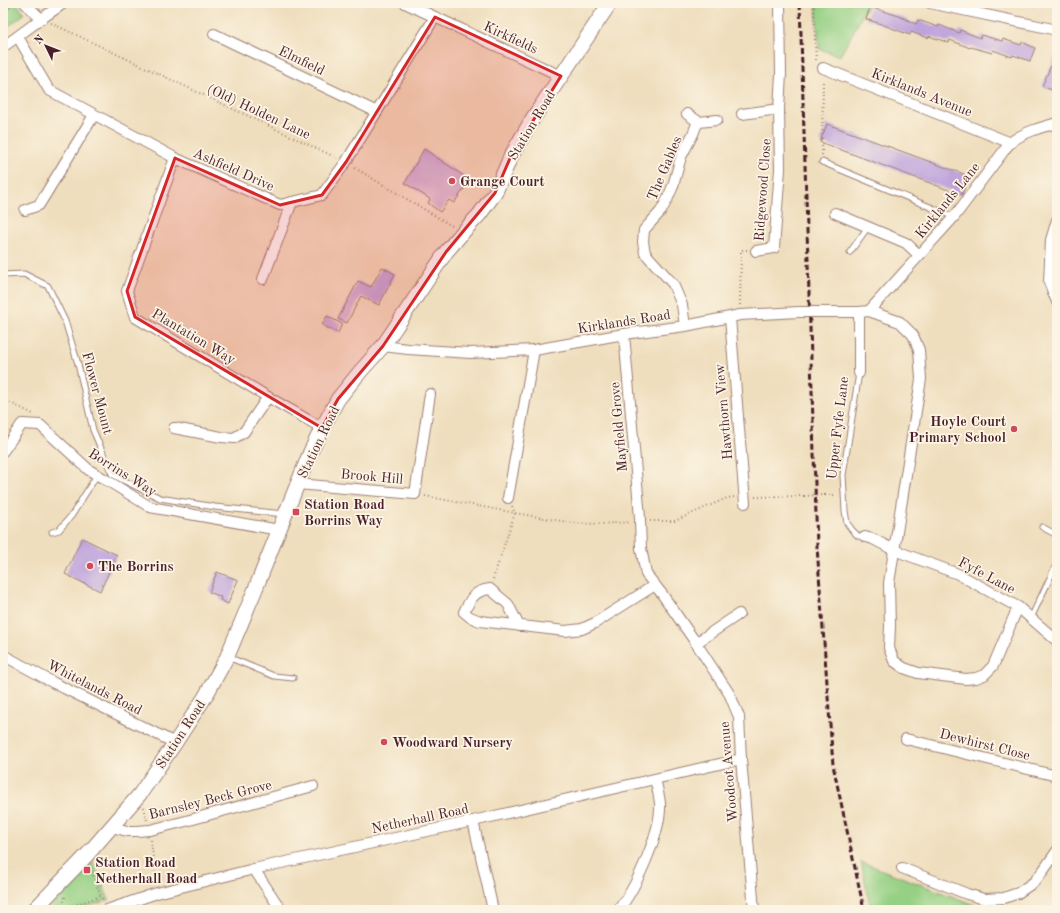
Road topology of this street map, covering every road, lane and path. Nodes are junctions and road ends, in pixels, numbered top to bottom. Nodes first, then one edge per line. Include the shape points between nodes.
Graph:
1 (6, 3) edge
2 (25, 3) edge
3 (64, 3) edge
4 (405, 3) edge
5 (780, 3) edge
6 (814, 3) edge
7 (930, 3) edge
8 (606, 4) edge
9 (3, 6) edge
10 (435, 17) junction
11 (41, 18) junction
12 (1057, 30) edge
13 (214, 34) dead end
14 (18, 37) junction
15 (3, 47) edge
16 (823, 68) junction
17 (561, 76) junction
18 (779, 109) junction
19 (377, 112) junction
20 (687, 114) dead end
21 (742, 114) dead end
22 (94, 115) junction
23 (717, 120) dead end
24 (699, 122) junction
25 (1057, 123) edge
26 (1011, 143) junction
27 (175, 158) junction
28 (346, 162) junction
29 (822, 162) joint
30 (292, 202) junction
31 (25, 210) dead end
32 (835, 213) dead end
33 (954, 217) junction
34 (1057, 220) edge
35 (868, 227) junction
36 (463, 232) junction
37 (756, 251) joint
38 (850, 252) dead end
39 (919, 256) junction
40 (3, 275) edge
41 (263, 279) dead end
42 (1057, 302) edge
43 (864, 312) junction
44 (740, 315) junction
45 (730, 318) junction
46 (685, 326) junction
47 (624, 334) junction
48 (383, 346) junction
49 (534, 350) junction
50 (859, 373) joint
51 (430, 394) dead end
52 (268, 397) junction
53 (174, 428) dead end
54 (322, 428) junction
55 (3, 451) edge
56 (97, 475) junction
57 (298, 484) junction
58 (415, 494) junction
59 (844, 495) junction
60 (508, 498) dead end
61 (745, 501) junction
62 (515, 513) junction
63 (285, 515) junction
64 (640, 520) junction
65 (1042, 527) dead end
66 (279, 530) junction
67 (52, 532) dead end
68 (1057, 535) edge
69 (865, 537) joint
70 (894, 550) junction
71 (1057, 562) edge
72 (655, 585) junction
73 (490, 589) junction
74 (1018, 607) junction
75 (740, 614) dead end
76 (1031, 618) junction
77 (519, 626) junction
78 (1057, 641) edge
79 (696, 643) junction
80 (3, 655) edge
81 (227, 656) junction
82 (293, 678) dead end
83 (906, 739) dead end
84 (175, 744) junction
85 (741, 759) junction
86 (1057, 776) edge
87 (655, 779) junction
88 (313, 786) dead end
89 (140, 794) junction
90 (473, 821) junction
91 (112, 827) junction
92 (150, 830) junction
93 (1057, 851) edge
94 (88, 862) junction
95 (902, 868) dead end
96 (254, 869) junction
97 (85, 874) dead end
98 (157, 893) junction
99 (65, 895) dead end
100 (100, 896) junction
101 (105, 906) edge
102 (34, 910) edge
103 (281, 910) edge
104 (493, 910) edge
105 (618, 910) edge
106 (754, 910) edge

1 - 9 street
2 - 11 street
3 - 11 street
4 - 10 street, Kirkfields
5 - 18 street, Ridgewood Close
6 - 16 path via 817,64
7 - 12 street
8 - 17 street, Station Road
10 - 17 street, Kirkfields
10 - 19 street, Ashfield Drive
11 - 14 street
11 - 28 path, (Old) Holden Lane
13 - 19 street, Elmfield
14 - 15 street
14 - 22 street, Ashfield Drive via 49,90
16 - 26 street, Kirklands Avenue
16 - 29 path
17 - 36 street, Station Road via 511,156 495,193
18 - 21 street
18 - 37 street, Ridgewood Close via 780,168 774,248
19 - 28 street, Ashfield Drive
20 - 24 street
22 - 27 street, Ashfield Drive
22 - 31 street via 38,205
23 - 24 street
24 - 46 street, The Gables via 681,157 667,200 644,230 643,242 645,253 673,284 682,305
25 - 26 street, Kirklands Lane via 1024,135
26 - 33 street, Kirklands Lane
27 - 30 street, Ashfield Drive via 280,205
27 - 52 street, Plantation Way via 127,291 135,317
28 - 30 street, Ashfield Drive via 322,195
28 - 36 path, (Old) Holden Lane
29 - 33 lane
30 - 41 street
32 - 35 street
33 - 39 street, Kirklands Lane
34 - 42 street via 1051,240 1049,282
35 - 38 lane
35 - 39 street via 906,243
36 - 48 street, Station Road via 446,252
37 - 44 path, Ridgewood Close via 741,250
39 - 43 street, Kirklands Lane
40 - 63 lane, Flower Mount via 24,274 48,286 65,321 93,430 112,474 160,498
43 - 44 street, Kirklands Road, bridge
43 - 50 street, Upper Fyfe Lane
43 - 70 street, Kirklands Road via 900,322 913,335 919,350 921,379
44 - 45 street, Kirklands Road
45 - 46 street, Kirklands Road
45 - 61 street, Hawthorn View
46 - 47 street, Kirklands Road
47 - 49 street, Kirklands Road
47 - 64 street, Mayfield Grove
48 - 49 street, Kirklands Road via 408,350 470,352
48 - 54 street, Station Road via 338,399
49 - 60 street
50 - 59 lane, Upper Fyfe Lane via 843,475
51 - 58 street, Brook Hill
52 - 53 street via 244,432 234,438 221,438
52 - 54 street, Plantation Way
54 - 57 street, Station Road
55 - 56 street, Borrins Way via 22,424 40,425
56 - 66 street, Borrins Way via 150,508
56 - 67 lane via 72,515 59,530
57 - 58 street, Brook Hill
57 - 63 street, Station Road
58 - 62 path
59 - 61 path, bridge
59 - 69 lane, Upper Fyfe Lane via 848,523 858,536
61 - 64 path via 727,498 675,521
62 - 64 path via 573,523 601,524
62 - 73 path
63 - 66 street, Station Road
64 - 72 street, Woodcot Avenue via 641,548 646,574
65 - 68 lane
66 - 81 street, Station Road
69 - 70 street, Fyfe Lane
70 - 74 street, Fyfe Lane via 958,574
70 - 74 street, Kirklands Road via 888,583 889,648 894,661 904,668 918,673 966,679 984,675 993,666
71 - 76 lane
72 - 77 street via 582,629 565,631
72 - 79 street, Woodcot Avenue
73 - 77 street via 508,604
73 - 77 street via 481,590 461,614 480,621
74 - 76 street, Fyfe Lane
75 - 79 street
76 - 78 street, Fyfe Lane
79 - 85 street, Woodcot Avenue via 730,695 739,717
80 - 84 street, Whitelands Road
81 - 82 lane via 274,676
81 - 84 street, Station Road
83 - 86 street, Dewhirst Close
84 - 89 street, Station Road
85 - 87 street, Netherhall Road
85 - 106 street, Woodcot Avenue
87 - 90 street, Netherhall Road
87 - 105 street via 660,803 659,821 646,861 626,901
88 - 92 street, Barnsley Beck Grove
89 - 91 street, Station Road
89 - 92 path
90 - 96 street, Netherhall Road
90 - 104 street
91 - 92 street, Barnsley Beck Grove via 127,831
91 - 94 street, Station Road
92 - 98 path
93 - 95 street via 1034,882 1004,898 984,898 967,894
94 - 97 path
94 - 100 path
94 - 102 street, Station Road
96 - 98 street, Netherhall Road
96 - 103 street
98 - 101 street, Netherhall Road
99 - 100 path via 62,909
100 - 101 path

